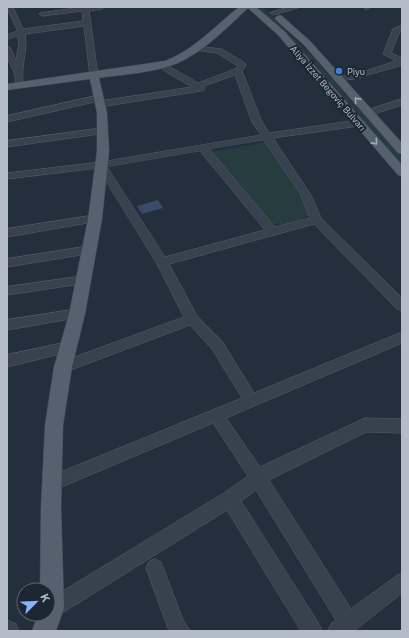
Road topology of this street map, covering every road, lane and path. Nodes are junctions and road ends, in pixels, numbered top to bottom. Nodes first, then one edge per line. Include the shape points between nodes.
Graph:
1 (10, 7) edge
2 (102, 7) edge
3 (230, 7) edge
4 (244, 7) edge
5 (251, 7) edge
6 (298, 7) edge
7 (85, 8) edge
8 (268, 13) edge
9 (42, 14) dead end
10 (229, 18) junction
11 (87, 23) junction
12 (402, 28) edge
13 (21, 32) junction
14 (7, 36) edge
15 (196, 48) junction
16 (7, 49) edge
17 (402, 62) edge
18 (162, 64) junction
19 (238, 71) junction
20 (93, 74) junction
21 (19, 76) junction
22 (338, 79) junction
23 (7, 82) edge
24 (197, 86) junction
25 (7, 87) edge
26 (100, 101) junction
27 (402, 102) edge
28 (368, 113) junction
29 (7, 119) edge
30 (358, 123) junction
31 (103, 132) junction
32 (267, 137) junction
33 (7, 144) edge
34 (203, 148) junction
35 (402, 150) edge
36 (101, 165) junction
37 (402, 172) edge
38 (7, 176) edge
39 (95, 220) junction
40 (316, 220) junction
41 (273, 232) junction
42 (7, 233) edge
43 (89, 250) junction
44 (162, 262) junction
45 (7, 263) edge
46 (83, 280) junction
47 (7, 291) edge
48 (400, 301) edge
49 (77, 314) junction
50 (192, 319) junction
51 (7, 325) edge
52 (402, 337) edge
53 (67, 348) junction
54 (7, 361) edge
55 (63, 367) junction
56 (252, 401) junction
57 (216, 415) junction
58 (402, 426) edge
59 (258, 478) junction
60 (52, 483) junction
61 (230, 499) junction
62 (155, 568) dead end
63 (52, 582) edge
64 (402, 582) edge
65 (56, 606) edge
66 (343, 627) edge
67 (180, 631) edge
68 (312, 631) edge

1 - 13 street
2 - 7 street
3 - 20 main road via 196,40 175,55
4 - 10 main road
5 - 8 main road, Aliya İzzet Begoviç Bulvarı
6 - 8 street
7 - 9 street
7 - 11 street
8 - 10 main road
8 - 22 main road, Aliya İzzet Begoviç Bulvarı via 307,43
8 - 30 main road, Aliya İzzet Begoviç Bulvarı via 281,33
10 - 15 main road
11 - 13 street
11 - 20 street
12 - 17 street via 397,29 387,54
13 - 14 street
13 - 21 street
15 - 18 main road via 182,57
15 - 19 street via 219,51 242,65
16 - 21 street
17 - 22 street via 354,77
18 - 20 main road
18 - 24 street
19 - 24 street
19 - 32 street via 257,122
20 - 21 main road
20 - 25 main road
20 - 26 main road
21 - 23 main road
28 -> 22 main road, Aliya İzzet Begoviç Bulvarı
24 - 26 street via 201,88
26 - 29 street
26 - 31 main road
27 - 28 street
28 - 35 main road, Aliya İzzet Begoviç Bulvarı
30 - 32 street
30 -> 37 main road, Aliya İzzet Begoviç Bulvarı
31 - 33 street
31 - 36 main road
32 - 34 street
32 - 40 street via 306,195
34 - 36 street
34 - 41 street
36 - 38 street
36 - 39 main road
36 - 44 street
39 - 42 street
39 - 43 main road
40 - 41 street
40 - 48 street
41 - 44 street
43 - 45 street
43 - 46 main road
44 - 50 street
46 - 47 street
46 - 49 main road
49 - 51 street
49 - 53 main road
50 - 55 street
50 - 56 street via 217,345
52 - 56 street
53 - 54 street
53 - 55 main road
55 - 60 main road via 54,425
56 - 57 street
57 - 59 street
57 - 60 street
58 - 59 street via 365,426
59 - 61 street
59 - 66 street
60 - 63 main road
61 - 65 street
61 - 68 street
62 - 67 street
64 - 66 street

